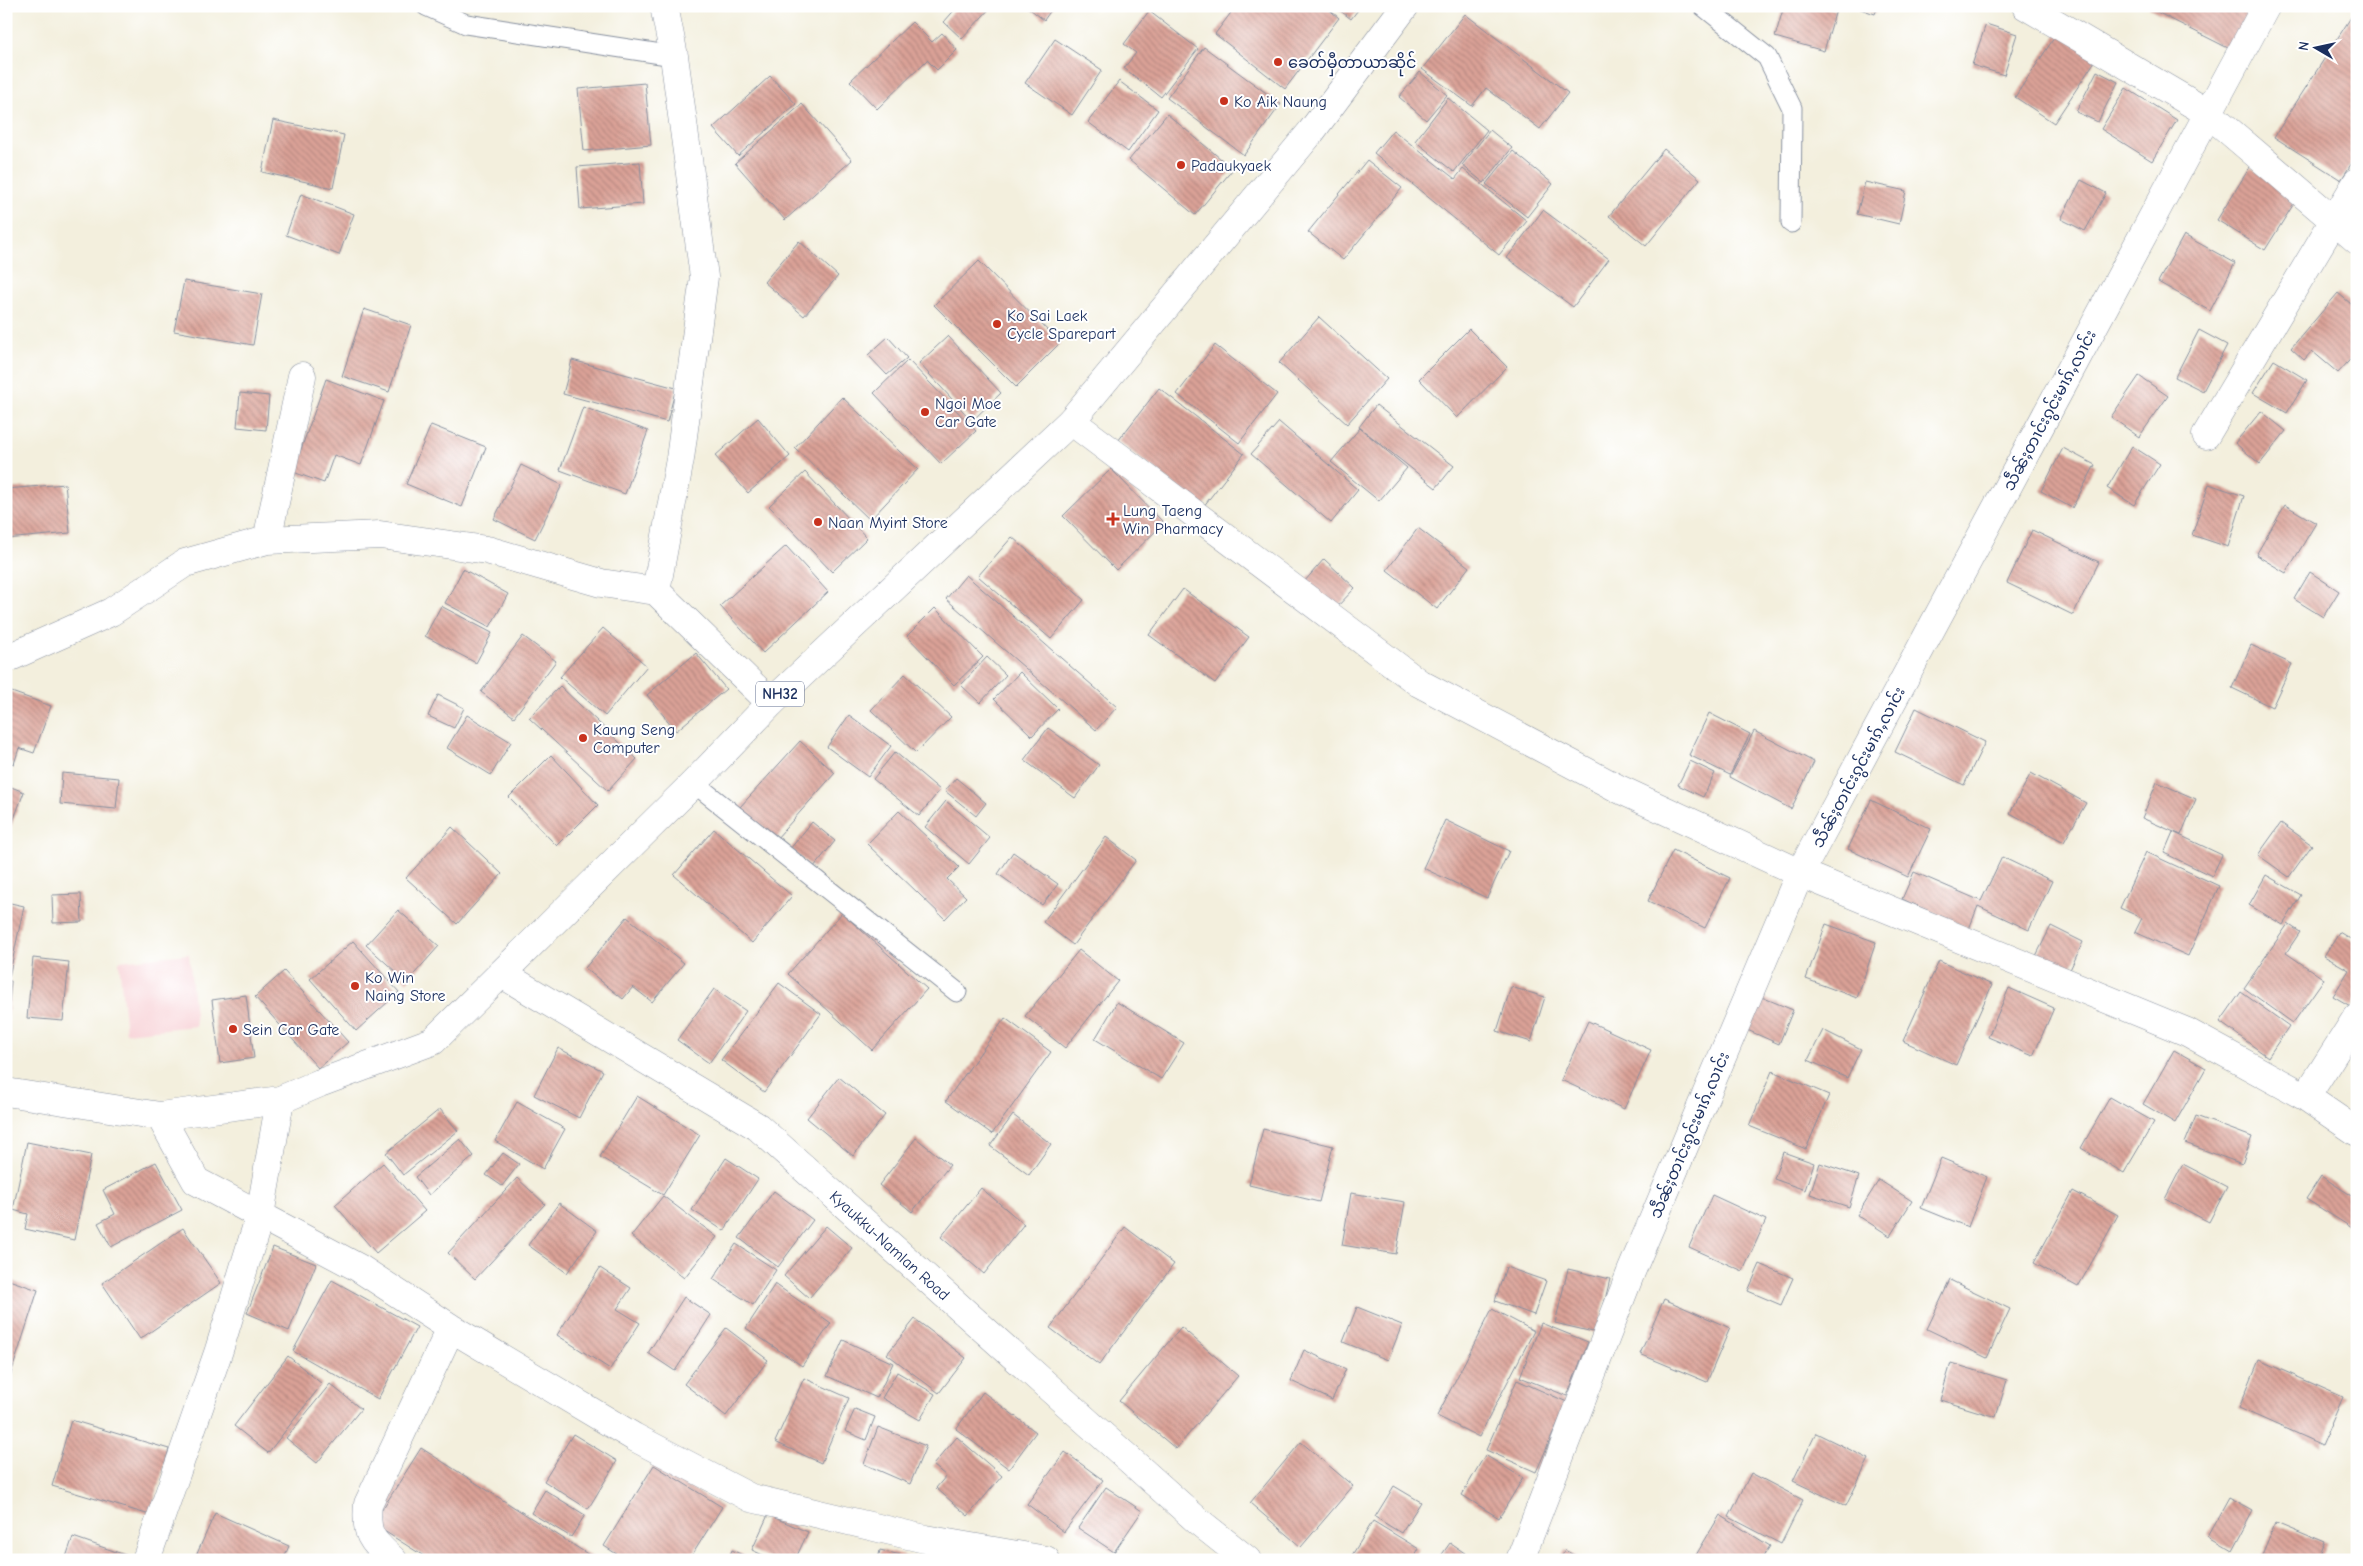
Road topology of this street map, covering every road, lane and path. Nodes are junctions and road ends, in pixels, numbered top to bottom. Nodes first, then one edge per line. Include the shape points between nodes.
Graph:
1 (426, 6) edge
2 (664, 6) edge
3 (1405, 6) edge
4 (1703, 6) edge
5 (2026, 6) edge
6 (2266, 6) edge
7 (674, 56) junction
8 (2208, 112) junction
9 (2357, 182) edge
10 (2333, 219) junction
11 (1791, 222) dead end
12 (2357, 240) edge
13 (302, 376) dead end
14 (1070, 421) junction
15 (2206, 435) dead end
16 (267, 540) junction
17 (656, 591) junction
18 (6, 659) edge
19 (772, 703) junction
20 (694, 783) junction
21 (1800, 873) junction
22 (502, 974) junction
23 (957, 992) dead end
24 (2357, 1017) edge
25 (6, 1092) edge
26 (2306, 1097) junction
27 (280, 1100) junction
28 (160, 1116) junction
29 (2357, 1132) edge
30 (260, 1215) junction
31 (452, 1328) junction
32 (146, 1560) edge
33 (393, 1560) edge
34 (1046, 1560) edge
35 (1247, 1560) edge
36 (1520, 1560) edge

1 - 7 lane via 466,24
2 - 7 main road
3 - 14 main road, NH32 via 1311,132
4 - 11 lane via 1767,58 1792,108
5 - 8 main road
6 - 8 main road, သဵၼ်ႈတၢင်းၵွင်းမၢၵ်ႇလၢင်း
7 - 17 main road via 704,277 680,459
8 - 10 main road
8 - 21 main road, သဵၼ်ႈတၢင်းၵွင်းမၢၵ်ႇလၢင်း
9 - 10 main road
10 - 12 main road
10 - 15 main road
13 - 16 main road
14 - 19 main road, NH32
14 - 21 main road via 1419,683 1619,790
16 - 17 main road via 380,535 487,550 601,583
16 - 18 main road via 185,563 111,612
17 - 19 main road
19 - 20 main road, NH32
20 - 22 main road, NH32
20 - 23 lane
21 - 26 main road via 2187,1032
21 - 36 main road, သဵၼ်ႈတၢင်းၵွင်းမၢၵ်ႇလၢင်း via 1631,1272
22 - 27 main road, NH32 via 433,1041
22 - 35 main road, Kyaukku-Namlan Road via 758,1127 1198,1521
24 - 26 main road
25 - 28 main road, NH32
26 - 29 main road
27 - 28 main road, NH32
27 - 30 main road
28 - 30 main road via 196,1181
30 - 31 main road via 359,1268
30 - 32 main road via 219,1350
31 - 33 main road via 368,1504 366,1526 378,1546
31 - 34 main road via 634,1436 751,1498 924,1539

